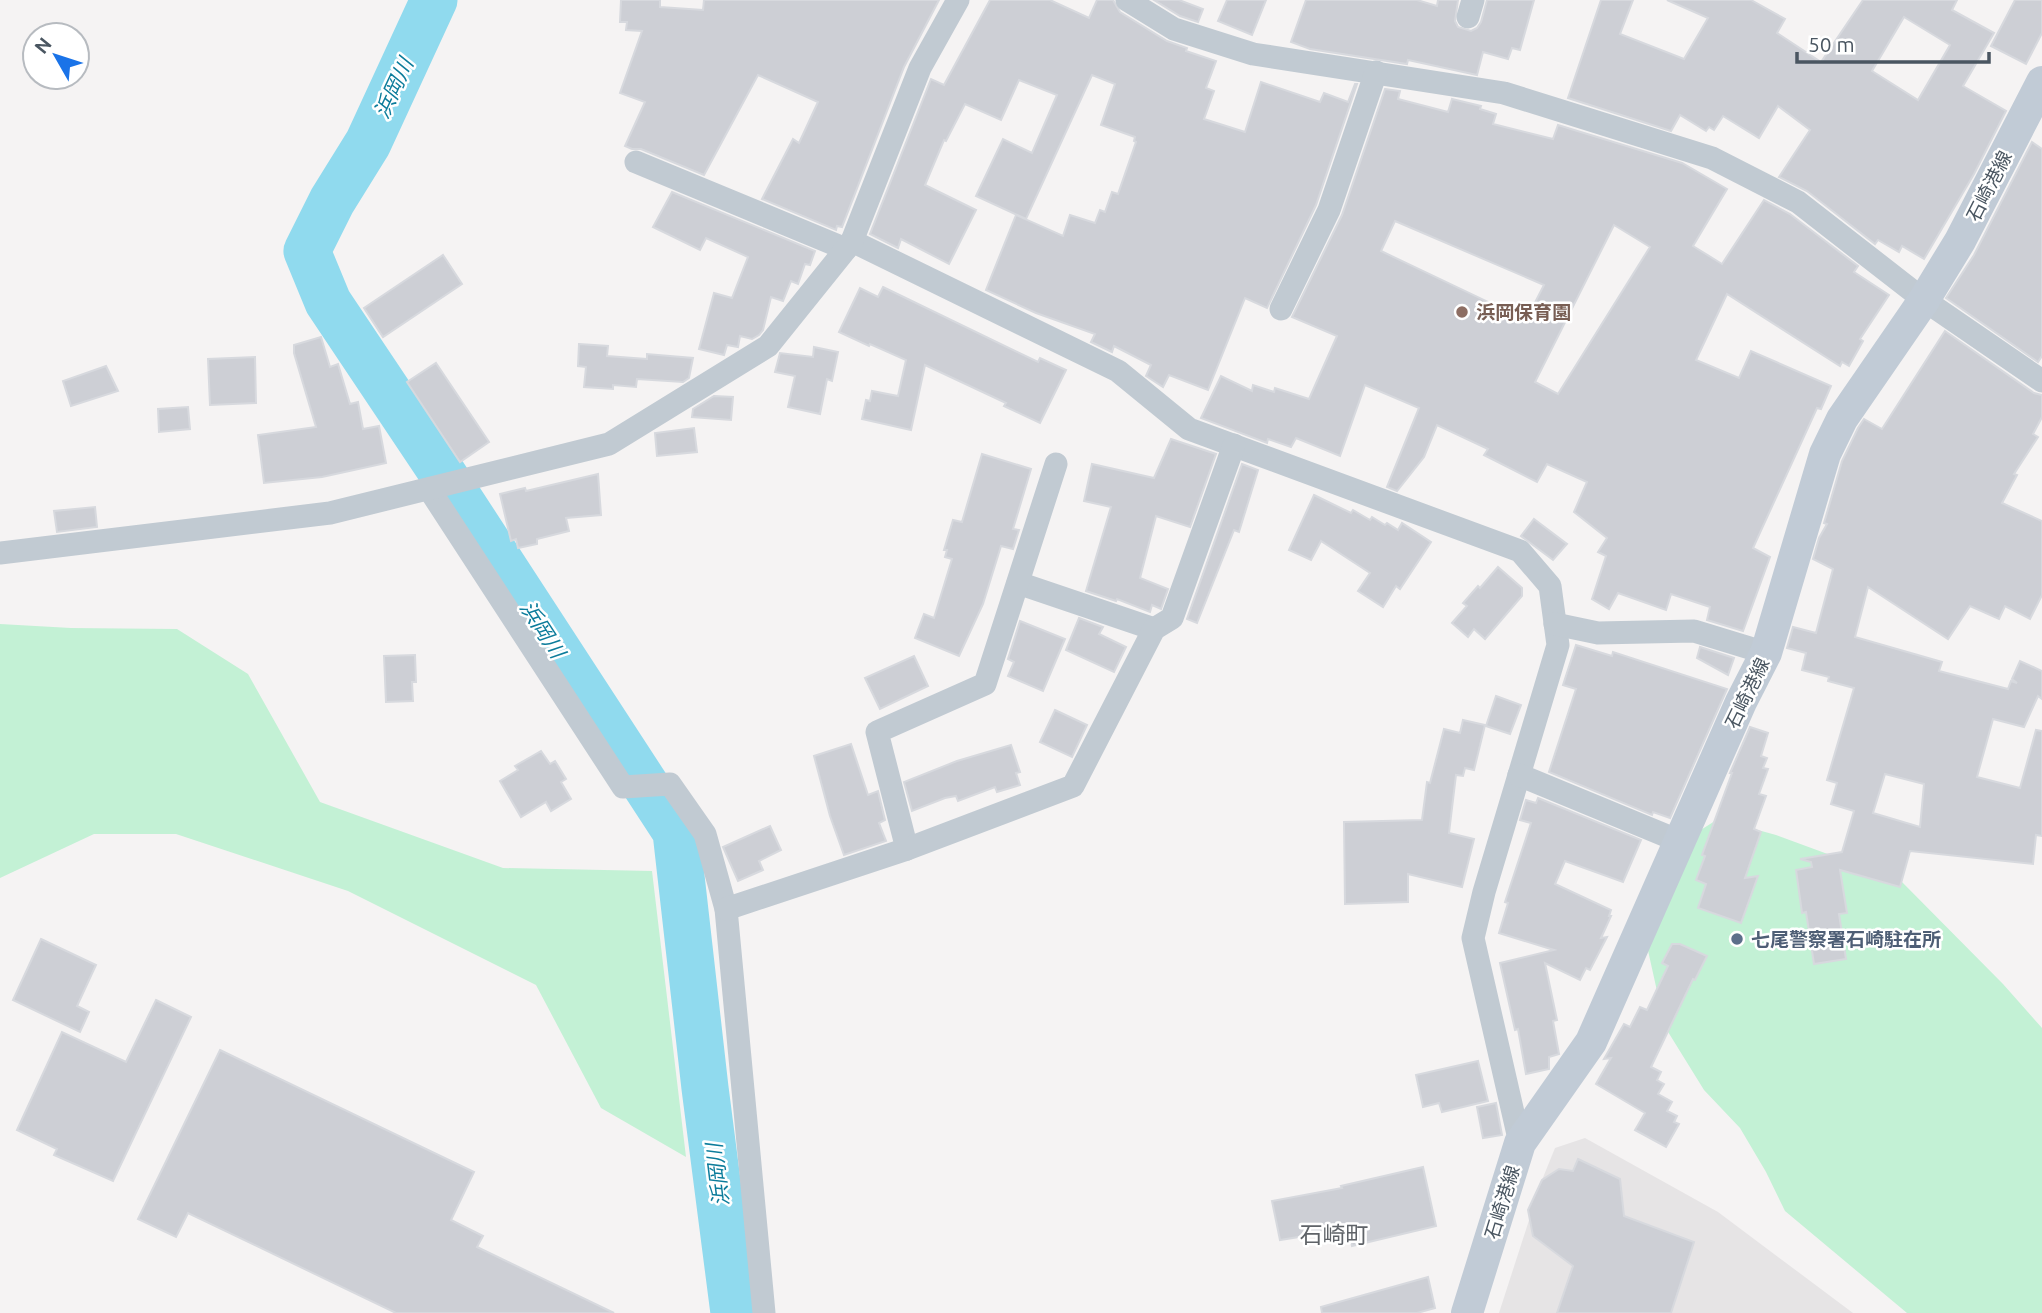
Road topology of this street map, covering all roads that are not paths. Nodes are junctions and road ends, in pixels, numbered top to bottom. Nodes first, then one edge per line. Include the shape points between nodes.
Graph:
1 (958, 0) edge
2 (1126, 0) edge
3 (1377, 72) junction
4 (2042, 82) edge
5 (636, 162) dead end
6 (849, 245) junction
7 (1924, 300) junction
8 (1281, 309) dead end
9 (2042, 381) edge
10 (1234, 445) junction
11 (1056, 464) dead end
12 (441, 486) junction
13 (0, 553) edge
14 (1018, 583) junction
15 (1555, 624) junction
16 (1154, 629) junction
17 (1766, 653) junction
18 (1519, 775) junction
19 (1679, 841) junction
20 (907, 849) junction
21 (726, 909) junction
22 (1520, 1143) junction
23 (764, 1313) edge
24 (1467, 1313) edge

1 - 6 street via 920,68
2 - 3 street via 1174,29 1253,54
3 - 7 street via 1504,93 1712,158 1798,202
3 - 8 street via 1329,210
4 - 7 main road, 石崎港線 via 1960,241
5 - 6 street
6 - 10 street via 1118,371 1189,429
6 - 12 street via 768,346 610,444
7 - 9 street
7 - 17 main road, 石崎港線 via 1842,419 1825,454
10 - 15 street via 1520,551 1550,586
10 - 16 street via 1172,618
11 - 14 street
12 - 13 street via 330,513
12 - 21 street via 623,787 670,784 705,834
14 - 16 street
14 - 20 street via 985,684 877,732
15 - 17 street via 1598,633 1694,631
15 - 18 street via 1558,645
16 - 20 street via 1073,786
17 - 19 main road, 石崎港線
18 - 19 street
18 - 22 street via 1473,938
19 - 22 main road, 石崎港線 via 1591,1042
20 - 21 street
21 - 23 street
22 - 24 main road, 石崎港線

